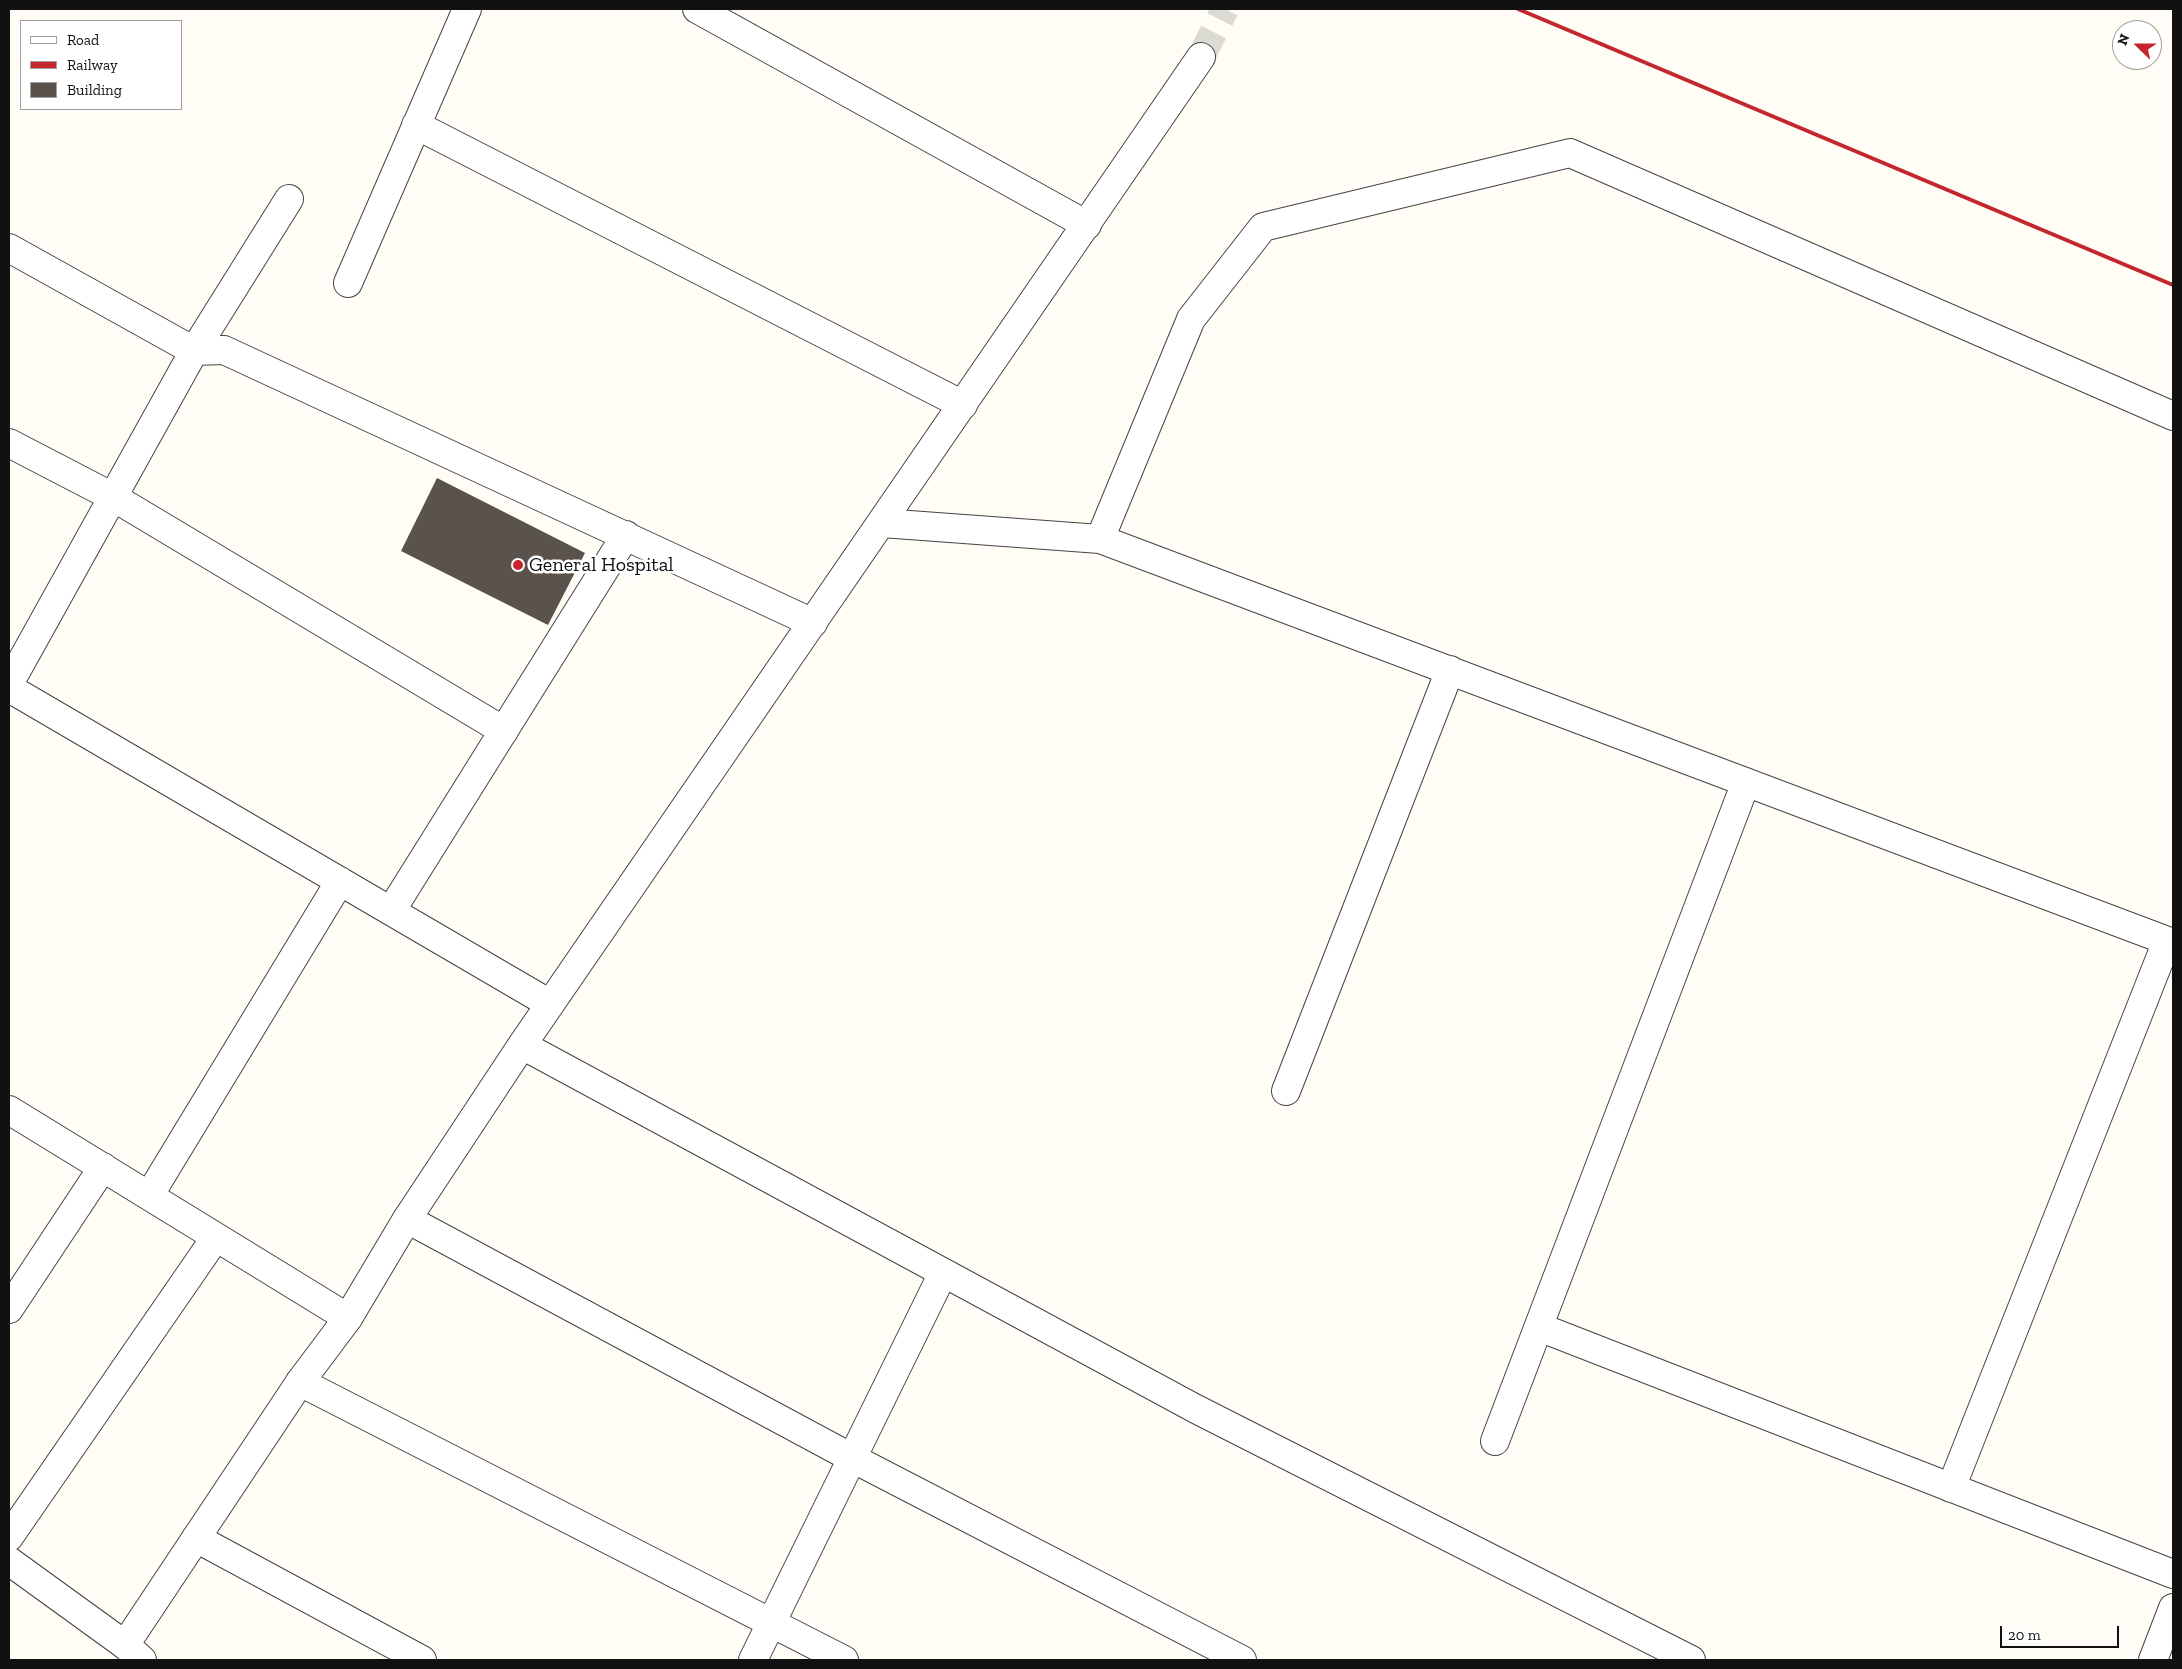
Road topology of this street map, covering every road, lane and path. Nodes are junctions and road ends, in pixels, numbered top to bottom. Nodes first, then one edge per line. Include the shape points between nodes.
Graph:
1 (467, 9) edge
2 (697, 9) edge
3 (1201, 57) tunnel mouth
4 (416, 125) junction
5 (289, 199) dead end
6 (1087, 225) junction
7 (9, 248) edge
8 (348, 283) dead end
9 (194, 351) junction
10 (963, 405) junction
11 (2173, 416) edge
12 (9, 443) edge
13 (113, 497) junction
14 (882, 523) junction
15 (626, 535) junction
16 (1100, 539) junction
17 (813, 623) junction
18 (1450, 670) junction
19 (9, 684) edge
20 (9, 688) edge
21 (504, 731) junction
22 (1746, 782) junction
23 (340, 881) junction
24 (391, 912) junction
25 (2170, 942) edge
26 (550, 1004) junction
27 (522, 1045) junction
28 (1286, 1091) dead end
29 (9, 1110) edge
30 (103, 1167) junction
31 (149, 1196) junction
32 (407, 1219) junction
33 (216, 1237) junction
34 (943, 1272) junction
35 (9, 1309) edge
36 (348, 1318) junction
37 (1539, 1326) junction
38 (300, 1382) junction
39 (1495, 1441) dead end
40 (852, 1458) junction
41 (1951, 1488) junction
42 (9, 1537) edge
43 (196, 1538) junction
44 (9, 1560) edge
45 (2173, 1574) edge
46 (2173, 1608) edge
47 (772, 1622) junction
48 (134, 1653) edge
49 (1662, 1654) edge
50 (422, 1660) edge
51 (753, 1660) edge
52 (844, 1660) edge
53 (1242, 1660) edge
54 (1691, 1660) edge
55 (2152, 1660) edge

1 - 4 street
2 - 6 street
3 - 6 street
4 - 8 street
4 - 10 street
5 - 9 street
6 - 10 street
7 - 9 street
9 - 13 street
9 - 15 street via 224,350
10 - 14 street
11 - 16 street via 1570,153 1263,227 1191,319
12 - 13 street
13 - 19 street
13 - 21 street
14 - 16 street
14 - 17 street
15 - 17 street
15 - 21 street
16 - 18 street
17 - 26 street
18 - 22 street
18 - 28 street
20 - 23 street
21 - 24 street
22 - 25 street
22 - 37 street
23 - 24 street
23 - 31 street
24 - 26 street
25 - 41 street
26 - 27 street
27 - 32 street
27 - 34 street
29 - 30 street
30 - 31 street
30 - 35 street
31 - 33 street
32 - 36 street
32 - 40 street
33 - 36 street
33 - 42 street
34 - 40 street
34 - 49 street
36 - 38 street
37 - 39 street
37 - 41 street
38 - 43 street
38 - 47 street
40 - 47 street
40 - 53 street
41 - 45 street
43 - 48 street
43 - 50 street
44 - 48 street
46 - 55 street
47 - 51 street
47 - 52 street
49 - 54 street

